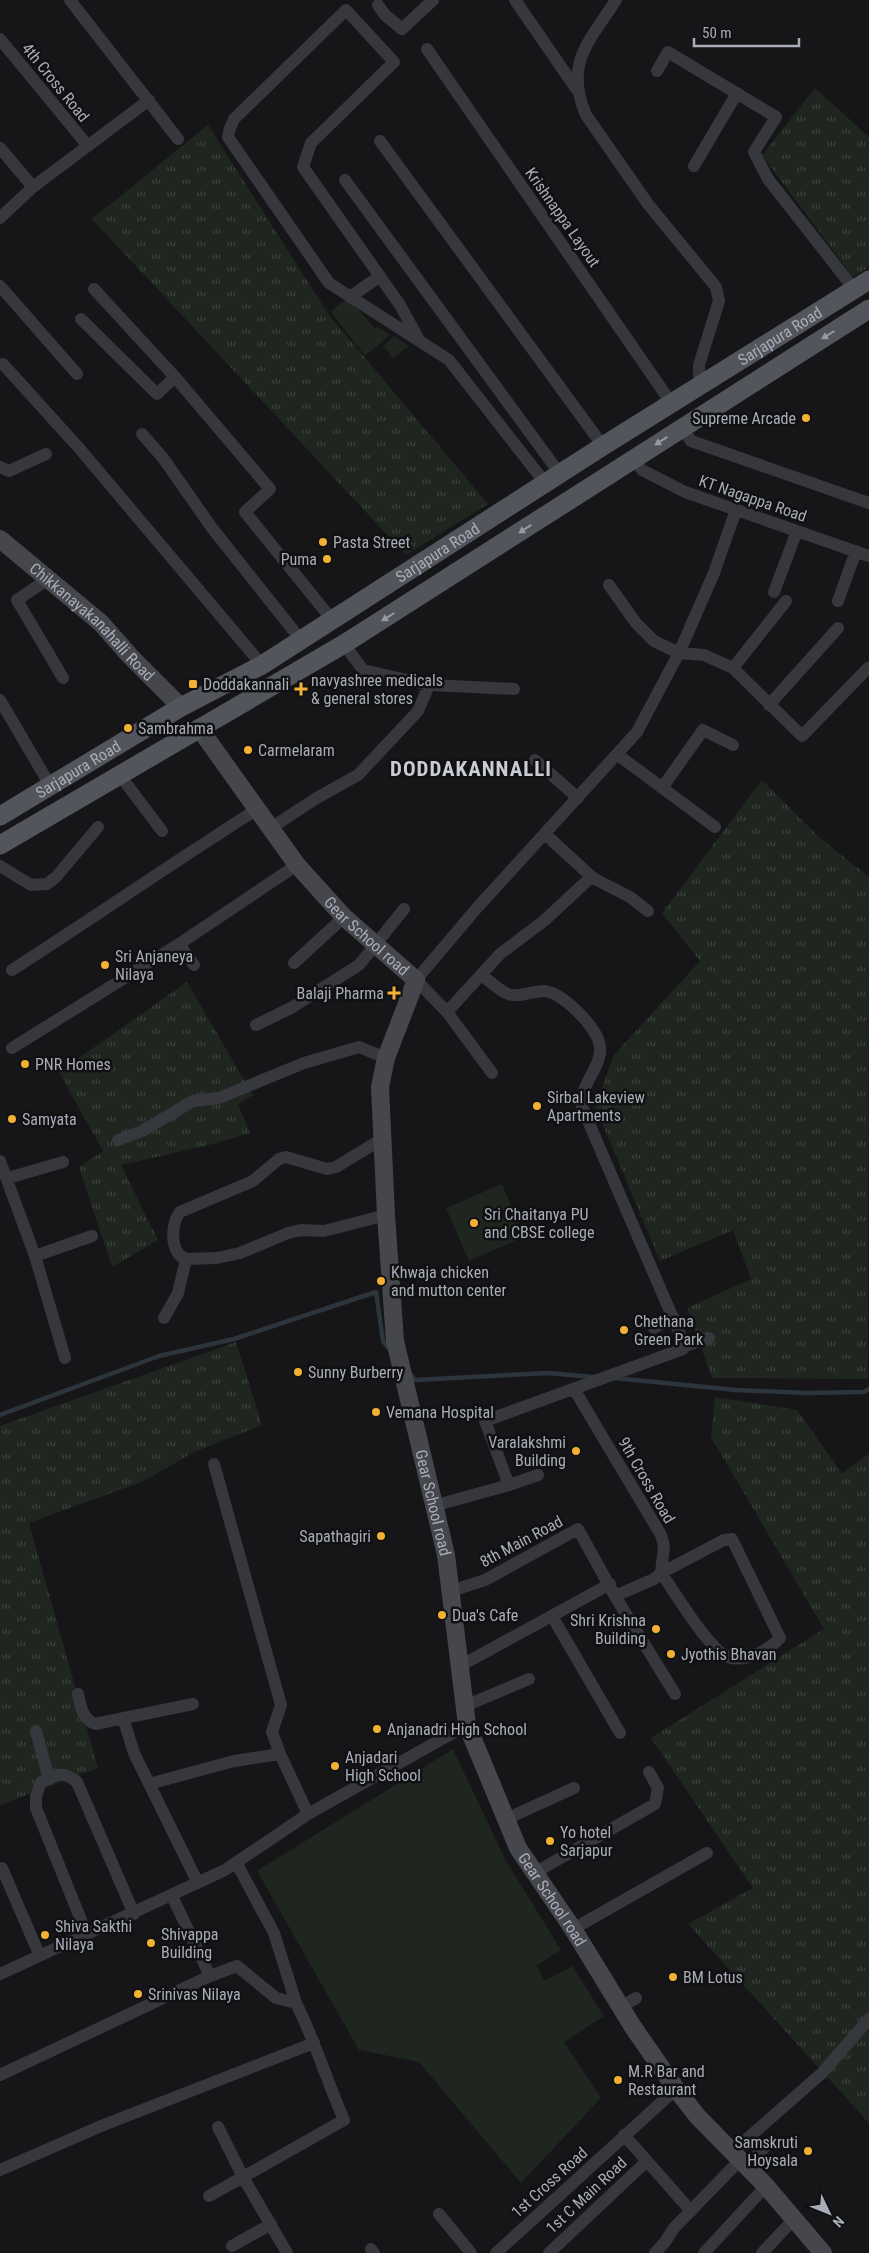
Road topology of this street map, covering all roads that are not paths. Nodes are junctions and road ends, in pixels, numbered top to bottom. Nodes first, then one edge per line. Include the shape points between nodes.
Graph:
1 (70, 0) edge
2 (433, 0) edge
3 (515, 0) edge
4 (616, 0) edge
5 (377, 2) edge
6 (0, 39) edge
7 (427, 49) dead end
8 (657, 71) dead end
9 (579, 92) junction
10 (737, 93) junction
11 (149, 100) junction
12 (178, 140) dead end
13 (380, 141) dead end
14 (88, 146) junction
15 (0, 148) edge
16 (694, 166) dead end
17 (346, 180) dead end
18 (33, 187) junction
19 (0, 218) edge
20 (380, 276) junction
21 (861, 285) edge
22 (0, 286) edge
23 (94, 289) dead end
24 (350, 297) junction
25 (869, 309) edge
26 (81, 319) dead end
27 (418, 338) junction
28 (3, 364) dead end
29 (78, 374) dead end
30 (175, 377) junction
31 (702, 384) junction
32 (672, 404) junction
33 (682, 427) junction
34 (142, 434) dead end
35 (604, 446) junction
36 (46, 454) dead end
37 (632, 459) junction
38 (0, 467) edge
39 (553, 479) junction
40 (869, 503) edge
41 (736, 510) junction
42 (797, 531) junction
43 (0, 539) edge
44 (856, 551) junction
45 (869, 556) edge
46 (48, 579) junction
47 (609, 585) dead end
48 (774, 592) dead end
49 (786, 601) dead end
50 (838, 601) dead end
51 (333, 621) junction
52 (838, 628) dead end
53 (301, 640) junction
54 (344, 644) junction
55 (679, 654) junction
56 (262, 665) junction
57 (733, 668) junction
58 (868, 668) edge
59 (63, 678) dead end
60 (429, 685) junction
61 (514, 690) dead end
62 (0, 700) edge
63 (769, 705) junction
64 (181, 707) junction
65 (199, 728) junction
66 (733, 745) dead end
67 (618, 755) junction
68 (535, 760) dead end
69 (119, 774) junction
70 (51, 787) junction
71 (662, 788) junction
72 (578, 798) junction
73 (256, 810) junction
74 (0, 816) edge
75 (98, 827) dead end
76 (715, 827) dead end
77 (270, 828) junction
78 (162, 831) dead end
79 (545, 834) junction
80 (0, 845) edge
81 (297, 865) junction
82 (0, 866) edge
83 (593, 878) junction
84 (404, 909) dead end
85 (648, 911) dead end
86 (344, 916) junction
87 (179, 944) junction
88 (376, 945) junction
89 (294, 963) dead end
90 (194, 965) dead end
91 (12, 970) dead end
92 (481, 975) junction
93 (416, 980) junction
94 (447, 1012) junction
95 (256, 1025) dead end
96 (12, 1048) dead end
97 (386, 1058) junction
98 (492, 1073) dead end
99 (382, 1139) junction
100 (118, 1140) dead end
101 (0, 1161) edge
102 (63, 1162) dead end
103 (8, 1178) junction
104 (386, 1215) junction
105 (92, 1236) dead end
106 (35, 1256) junction
107 (186, 1259) junction
108 (164, 1318) dead end
109 (674, 1318) junction
110 (654, 1328) dead end
111 (709, 1338) dead end
112 (685, 1346) junction
113 (65, 1358) dead end
114 (574, 1389) junction
115 (214, 1464) dead end
116 (538, 1475) dead end
117 (509, 1485) junction
118 (433, 1506) junction
119 (661, 1573) junction
120 (612, 1590) junction
121 (451, 1591) junction
122 (552, 1616) junction
123 (460, 1666) junction
124 (529, 1679) dead end
125 (78, 1694) dead end
126 (675, 1694) dead end
127 (193, 1704) dead end
128 (465, 1706) junction
129 (123, 1718) junction
130 (468, 1725) junction
131 (36, 1731) dead end
132 (620, 1733) dead end
133 (280, 1754) junction
134 (648, 1772) dead end
135 (49, 1779) junction
136 (149, 1784) junction
137 (574, 1788) dead end
138 (308, 1814) junction
139 (506, 1819) junction
140 (707, 1853) dead end
141 (237, 1864) junction
142 (2, 1868) dead end
143 (536, 1872) junction
144 (198, 1883) junction
145 (172, 1896) junction
146 (134, 1914) junction
147 (573, 1929) junction
148 (87, 1935) junction
149 (39, 1954) junction
150 (0, 1974) edge
151 (210, 1976) junction
152 (636, 1998) dead end
153 (296, 2003) junction
154 (621, 2007) junction
155 (869, 2019) edge
156 (314, 2043) junction
157 (0, 2075) edge
158 (676, 2089) junction
159 (218, 2126) dead end
160 (624, 2135) junction
161 (770, 2142) dead end
162 (739, 2159) junction
163 (647, 2161) junction
164 (0, 2170) edge
165 (243, 2177) junction
166 (766, 2186) junction
167 (209, 2196) dead end
168 (691, 2211) junction
169 (439, 2214) dead end
170 (794, 2219) junction
171 (272, 2224) junction
172 (232, 2246) dead end
173 (817, 2251) edge
174 (287, 2253) edge
175 (471, 2253) edge
176 (496, 2253) edge
177 (549, 2253) edge
178 (654, 2253) edge
179 (704, 2253) edge
180 (762, 2253) edge

1 - 11 street
2 - 5 street via 402,29
3 - 9 street
4 - 9 street via 582,54 577,77
6 - 14 street, 4th Cross Road
7 - 32 street, Krishnappa Layout
8 - 10 street via 668,52
9 - 31 street via 586,115 648,204 716,287 719,301 699,365
10 - 16 street
10 - 21 street via 776,117 754,152 768,179
11 - 12 street
11 - 14 street
13 - 35 street
14 - 18 street
15 - 18 street
17 - 39 street
18 - 19 street
20 - 24 street
20 - 24 street via 303,167 311,143 394,62 346,10 234,119 228,137 329,283
20 - 27 street
21 - 31 main road, Sarjapura Road
22 - 29 street
23 - 30 street
24 - 27 street
25 -> 33 main road, Sarjapura Road
26 - 30 street via 157,394
27 - 39 street via 454,364
28 - 56 street via 79,448
30 - 51 street via 270,488 245,512
31 - 32 main road, Sarjapura Road
32 - 35 main road, Sarjapura Road
33 -> 37 main road, Sarjapura Road
33 - 40 street via 691,442
34 - 53 street
35 - 39 main road, Sarjapura Road
36 - 38 street via 9,471
37 - 41 street, KT Nagappa Road via 642,470 685,492
37 -> 54 main road, Sarjapura Road
39 - 51 main road, Sarjapura Road
41 - 42 street, KT Nagappa Road
41 - 55 street via 714,573
42 - 44 street, KT Nagappa Road
42 - 48 street
43 - 46 main road, Chikkanayakanahalli Road
44 - 45 street, KT Nagappa Road
44 - 50 street
46 - 59 street via 17,600
46 - 64 main road, Chikkanayakanahalli Road via 101,622
47 - 55 street via 636,624 654,641
49 - 57 street
51 - 53 main road, Sarjapura Road
52 - 63 street
53 - 56 main road, Sarjapura Road
54 - 60 street via 363,670
54 - 65 main road, Sarjapura Road
55 - 57 street via 704,655
55 - 67 street via 637,732
56 - 64 main road, Sarjapura Road
57 - 63 street
58 - 63 street via 802,736
60 - 61 street
60 - 77 street via 418,711 358,775
62 - 70 street
64 - 70 main road, Sarjapura Road
65 - 69 main road, Sarjapura Road
65 - 73 main road, Gear School road
66 - 71 street via 703,730
67 - 71 street
67 - 72 street
68 - 72 street
69 - 78 street
69 - 80 main road, Sarjapura Road
70 - 74 main road, Sarjapura Road
71 - 76 street
72 - 79 street
73 - 77 main road, Gear School road
73 - 91 street
75 - 82 street via 47,884 31,885
77 - 81 main road, Gear School road
79 - 83 street
79 - 93 street
81 - 86 main road, Gear School road
81 - 87 street
83 - 85 street via 630,897
83 - 92 street via 500,954
84 - 88 street
86 - 88 main road, Gear School road
86 - 89 street
87 - 90 street
87 - 96 street
88 - 93 main road, Gear School road
88 - 95 street via 359,965 337,980
92 - 94 street
92 - 109 street via 506,993 518,996 546,991 556,995 575,1009 599,1042 600,1056 585,1085 582,1107
93 - 94 street
93 - 97 main road, Gear School road
94 - 98 street
97 - 99 main road, Gear School road via 380,1087
97 - 100 street via 359,1047 320,1058 260,1079 219,1098 194,1101 142,1131
99 - 104 main road, Gear School road
99 - 107 street via 336,1167 327,1169 286,1156 253,1181 180,1212 172,1228 179,1254
101 - 103 street
102 - 103 street
103 - 106 street
104 - 107 street via 324,1231 288,1233 240,1253
104 - 118 main road, Gear School road via 395,1342
105 - 106 street
106 - 113 street
107 - 108 street via 178,1293
109 - 110 street
109 - 112 street
111 - 112 street
112 - 114 street
114 - 117 street via 485,1421
114 - 119 street, 9th Cross Road via 661,1534 664,1546
115 - 133 street via 281,1705 272,1732
116 - 117 street
117 - 118 street
118 - 121 main road, Gear School road via 446,1555
119 - 119 street via 707,1638 729,1657 746,1657 762,1652 780,1638 732,1539 724,1540
119 - 120 street via 654,1579
120 - 121 street, 8th Main Road via 578,1529 485,1580
120 - 122 street
120 - 126 street
121 - 123 main road, Gear School road
122 - 123 street
122 - 132 street
123 - 128 main road, Gear School road
124 - 128 street
125 - 129 street via 83,1713 91,1723
127 - 129 street
128 - 130 main road, Gear School road
129 - 136 street via 134,1753
130 - 138 street
130 - 139 main road, Gear School road
131 - 135 street
133 - 136 street via 234,1761
133 - 138 street
134 - 143 street via 658,1788 654,1804
135 - 146 street via 60,1774 68,1775 81,1788
135 - 148 street via 41,1782 36,1808
136 - 144 street
137 - 139 street
138 - 141 street
139 - 143 main road, Gear School road via 518,1848
140 - 147 street
141 - 144 street
141 - 153 street via 274,1933
142 - 149 street
143 - 147 main road, Gear School road
144 - 145 street
145 - 146 street
145 - 151 street
146 - 148 street
147 - 154 main road, Gear School road
148 - 149 street
149 - 150 street
151 - 153 street via 237,1966 276,1998
151 - 157 street
152 - 154 street
153 - 156 street
154 - 158 main road, Gear School road
155 - 162 street
156 - 164 street via 101,2126
156 - 165 street via 326,2081 344,2120
158 - 160 street, 1st Cross Road
158 - 162 main road, Gear School road
159 - 165 street
160 - 163 street
160 - 176 street, 1st Cross Road
161 - 162 street
162 - 166 main road, Gear School road
162 - 168 street
163 - 168 street
163 - 177 street, 1st C Main Road
165 - 167 street
165 - 171 street
166 - 170 main road, Gear School road
166 - 179 street
168 - 178 street
169 - 175 street
170 - 173 main road, Gear School road
170 - 180 street
171 - 172 street
171 - 174 street

